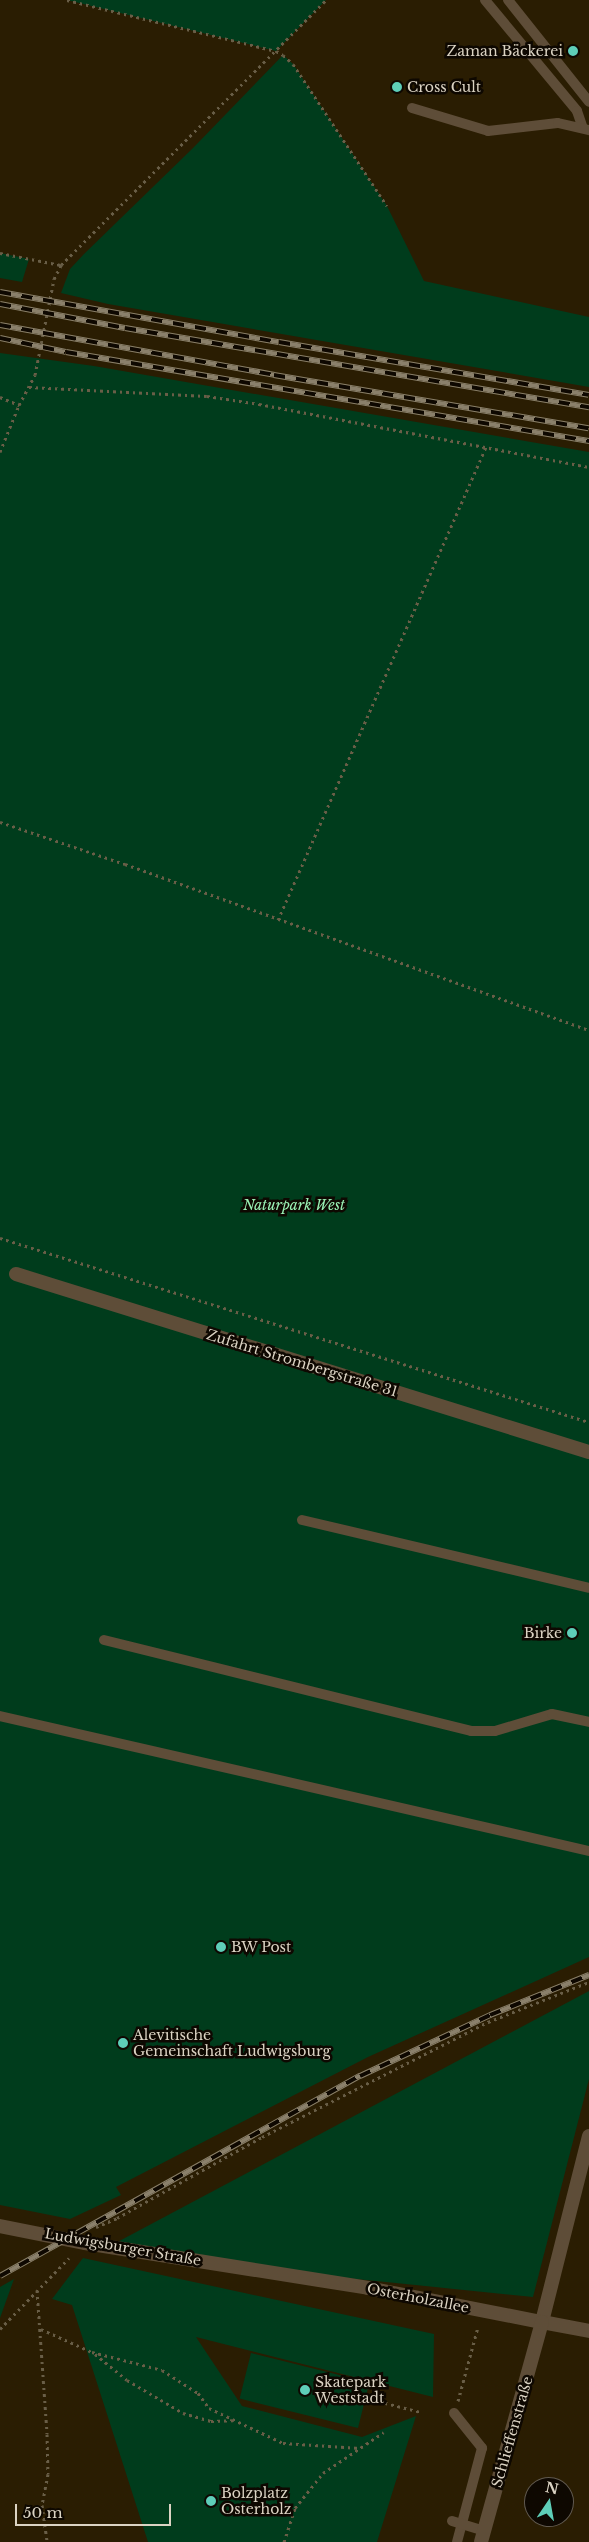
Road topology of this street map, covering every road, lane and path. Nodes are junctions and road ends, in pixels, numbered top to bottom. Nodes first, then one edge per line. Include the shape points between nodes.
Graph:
1 (67, 0) edge
2 (326, 0) edge
3 (485, 0) edge
4 (508, 0) edge
5 (276, 51) junction
6 (589, 102) edge
7 (412, 108) dead end
8 (586, 129) edge
9 (387, 206) dead end
10 (0, 253) edge
11 (61, 265) junction
12 (29, 387) junction
13 (0, 397) edge
14 (19, 405) junction
15 (486, 447) junction
16 (0, 452) edge
17 (589, 467) edge
18 (0, 822) edge
19 (278, 920) junction
20 (589, 1030) edge
21 (0, 1238) edge
22 (16, 1274) dead end
23 (589, 1422) edge
24 (589, 1452) edge
25 (302, 1520) dead end
26 (589, 1588) edge
27 (104, 1640) dead end
28 (0, 1716) edge
29 (589, 1722) edge
30 (589, 1852) edge
31 (589, 1982) edge
32 (589, 2136) edge
33 (0, 2226) edge
34 (85, 2243) junction
35 (246, 2267) joint
36 (37, 2289) junction
37 (482, 2310) junction
38 (542, 2322) junction
39 (0, 2329) edge
40 (40, 2329) junction
41 (589, 2331) edge
42 (92, 2352) junction
43 (366, 2398) dead end
44 (420, 2412) dead end
45 (454, 2413) joint
46 (236, 2420) junction
47 (384, 2432) dead end
48 (360, 2448) junction
49 (457, 2522) junction
50 (482, 2536) edge
51 (47, 2542) edge
52 (284, 2542) edge
53 (457, 2542) edge

1 - 5 path
2 - 5 path
3 - 8 lane via 577,112
4 - 6 lane
5 - 9 path via 293,64
5 - 11 path
7 - 8 lane via 488,131 558,122
10 - 11 path
11 - 12 path via 54,279 38,362
12 - 14 path
12 - 15 path via 207,396
13 - 14 path
14 - 16 path
15 - 17 path
15 - 19 path
18 - 19 path
19 - 20 path
21 - 23 path
22 - 24 street, Zufahrt Strombergstraße 31
25 - 26 lane
27 - 29 lane via 471,1730 495,1731 552,1714
28 - 30 lane
31 - 34 path via 488,2022 262,2137 117,2218 95,2227
32 - 38 street, Schlieffenstraße
33 - 34 street, Ludwigsburger Straße
34 - 35 street, Ludwigsburger Straße
34 - 36 path
35 - 37 street, Osterholzallee
36 - 39 path
36 - 40 path
37 - 38 street, Osterholzallee
37 - 45 path
38 - 41 street, Osterholzallee
38 - 50 street, Schlieffenstraße
40 - 42 path
40 - 51 path via 48,2474 42,2505
42 - 46 path via 162,2370 198,2392 209,2408
42 - 46 path via 126,2380 183,2413 211,2421
43 - 44 path
45 - 49 lane via 482,2448
46 - 48 path via 283,2443
47 - 48 path
48 - 52 path via 317,2480 295,2508
49 - 50 lane
49 - 53 lane

